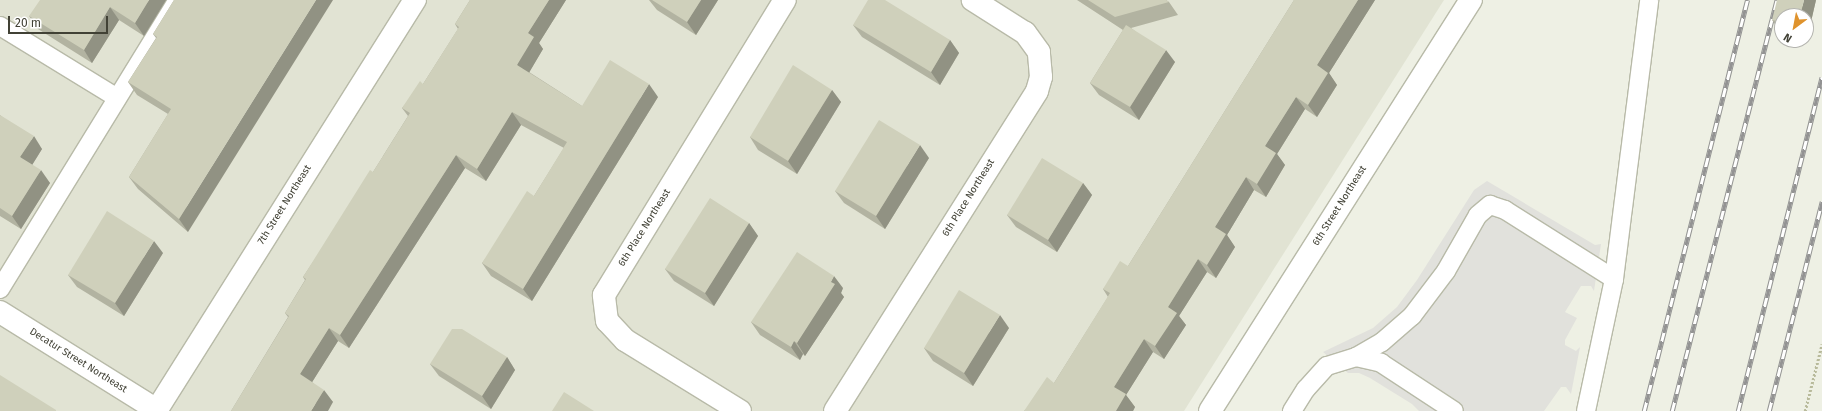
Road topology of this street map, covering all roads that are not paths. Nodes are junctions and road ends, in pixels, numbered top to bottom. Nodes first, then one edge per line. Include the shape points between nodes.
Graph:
1 (178, 0) edge
2 (415, 0) edge
3 (785, 0) edge
4 (973, 0) edge
5 (1471, 0) edge
6 (1650, 0) edge
7 (0, 26) edge
8 (116, 97) junction
9 (1614, 279) junction
10 (0, 289) edge
11 (0, 312) edge
12 (1356, 357) junction
13 (156, 410) edge
14 (740, 411) edge
15 (835, 411) edge
16 (1210, 411) edge
17 (1292, 411) edge
18 (1454, 411) edge
19 (1586, 411) edge

1 - 8 lane
2 - 13 street, 7th Street Northeast
3 - 14 street, 6th Place Northeast via 604,295 607,321 624,340
4 - 15 street, 6th Place Northeast via 1025,33 1039,52 1041,77 1037,91
5 - 16 street, 6th Street Northeast
6 - 9 lane
7 - 8 lane
8 - 10 lane
9 - 12 lane via 1506,210 1490,205 1478,215 1446,271 1412,316 1382,342
9 - 19 lane
11 - 13 street, Decatur Street Northeast
12 - 17 lane via 1327,366 1306,388
12 - 18 lane via 1381,363

